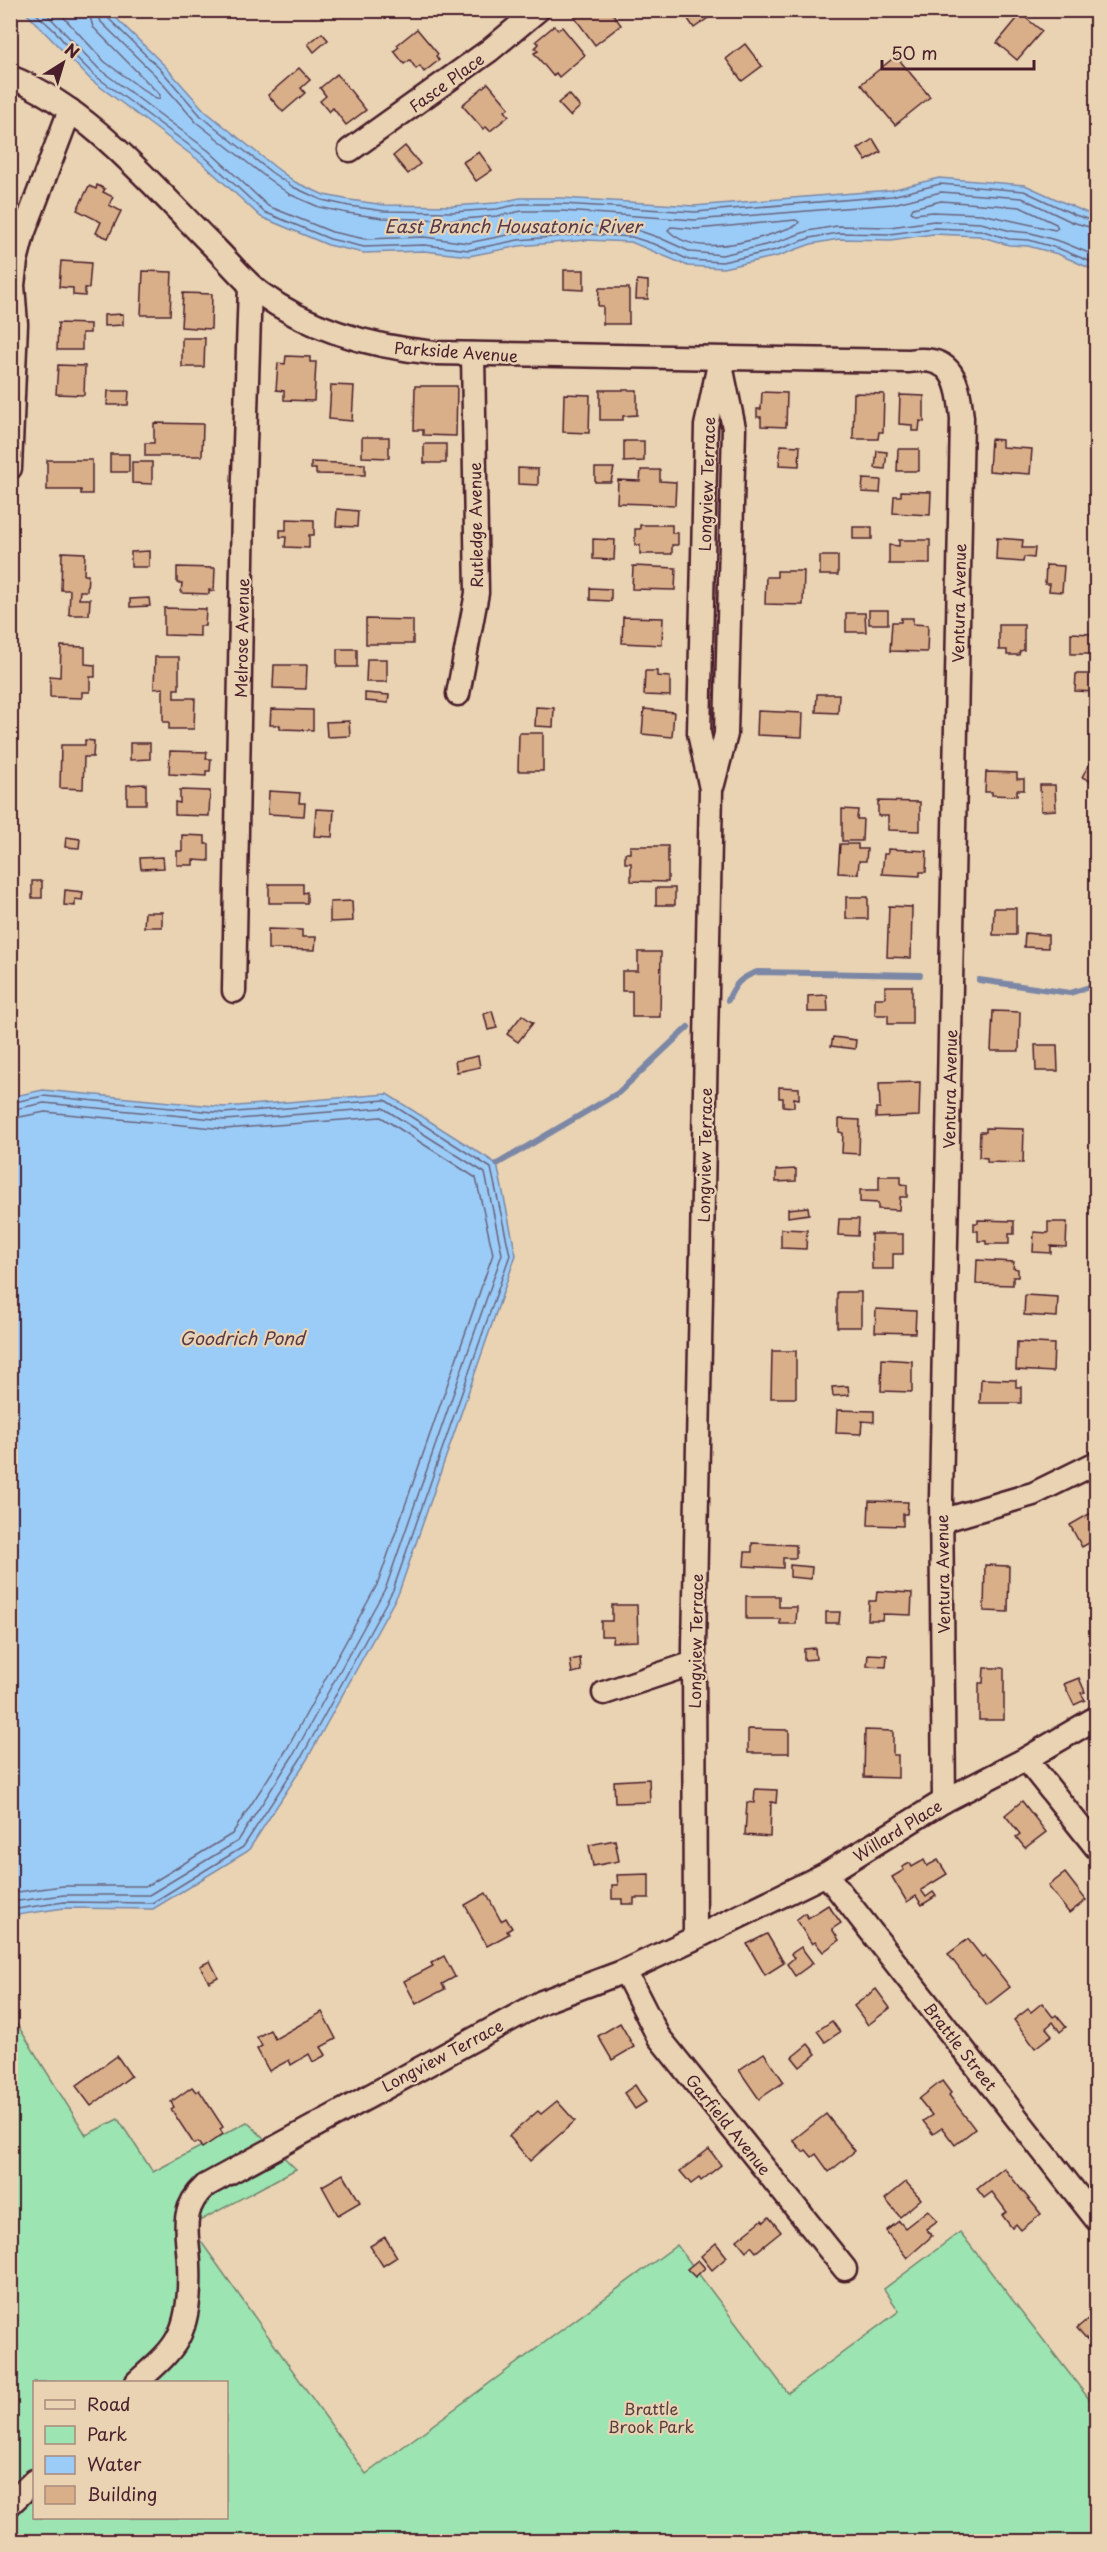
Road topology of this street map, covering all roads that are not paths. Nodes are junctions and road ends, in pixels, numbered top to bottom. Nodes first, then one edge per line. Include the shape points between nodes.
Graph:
1 (538, 10) edge
2 (10, 77) edge
3 (69, 110) junction
4 (350, 150) dead end
5 (250, 285) junction
6 (473, 354) junction
7 (720, 359) junction
8 (953, 377) joint
9 (10, 468) edge
10 (458, 694) dead end
11 (234, 991) dead end
12 (1096, 1463) edge
13 (941, 1521) junction
14 (694, 1663) junction
15 (604, 1693) dead end
16 (1096, 1718) edge
17 (1026, 1759) junction
18 (944, 1802) junction
19 (1096, 1847) edge
20 (826, 1874) junction
21 (695, 1938) junction
22 (625, 1971) junction
23 (1096, 2219) edge
24 (845, 2269) dead end
25 (138, 2381) edge
26 (33, 2482) edge
27 (10, 2504) edge

1 - 4 street, Fasce Place via 490,50
2 - 3 street, Parkside Avenue via 40,90
3 - 5 street, Parkside Avenue via 120,153
3 - 9 street via 16,261
5 - 6 street, Parkside Avenue via 303,318 350,337 399,349
5 - 11 street, Melrose Avenue
6 - 7 street, Parkside Avenue
6 - 10 street, Rutledge Avenue via 477,593
7 - 8 street, Parkside Avenue via 924,358 938,362
7 - 14 street, Longview Terrace via 706,426 699,733 711,789
8 - 13 street, Ventura Avenue via 961,396 962,418
12 - 13 street via 1033,1494
13 - 18 street, Ventura Avenue
14 - 15 street
14 - 21 street, Longview Terrace
16 - 17 street, Willard Place
17 - 18 street, Willard Place
17 - 19 street
18 - 20 street, Willard Place
20 - 21 street, Willard Place
20 - 23 street, Brattle Street
21 - 22 street, Longview Terrace
22 - 24 street, Garfield Avenue via 658,2036
22 - 25 street, Longview Terrace via 542,2002 201,2190 192,2203 184,2231 188,2299 178,2338
26 - 27 street

